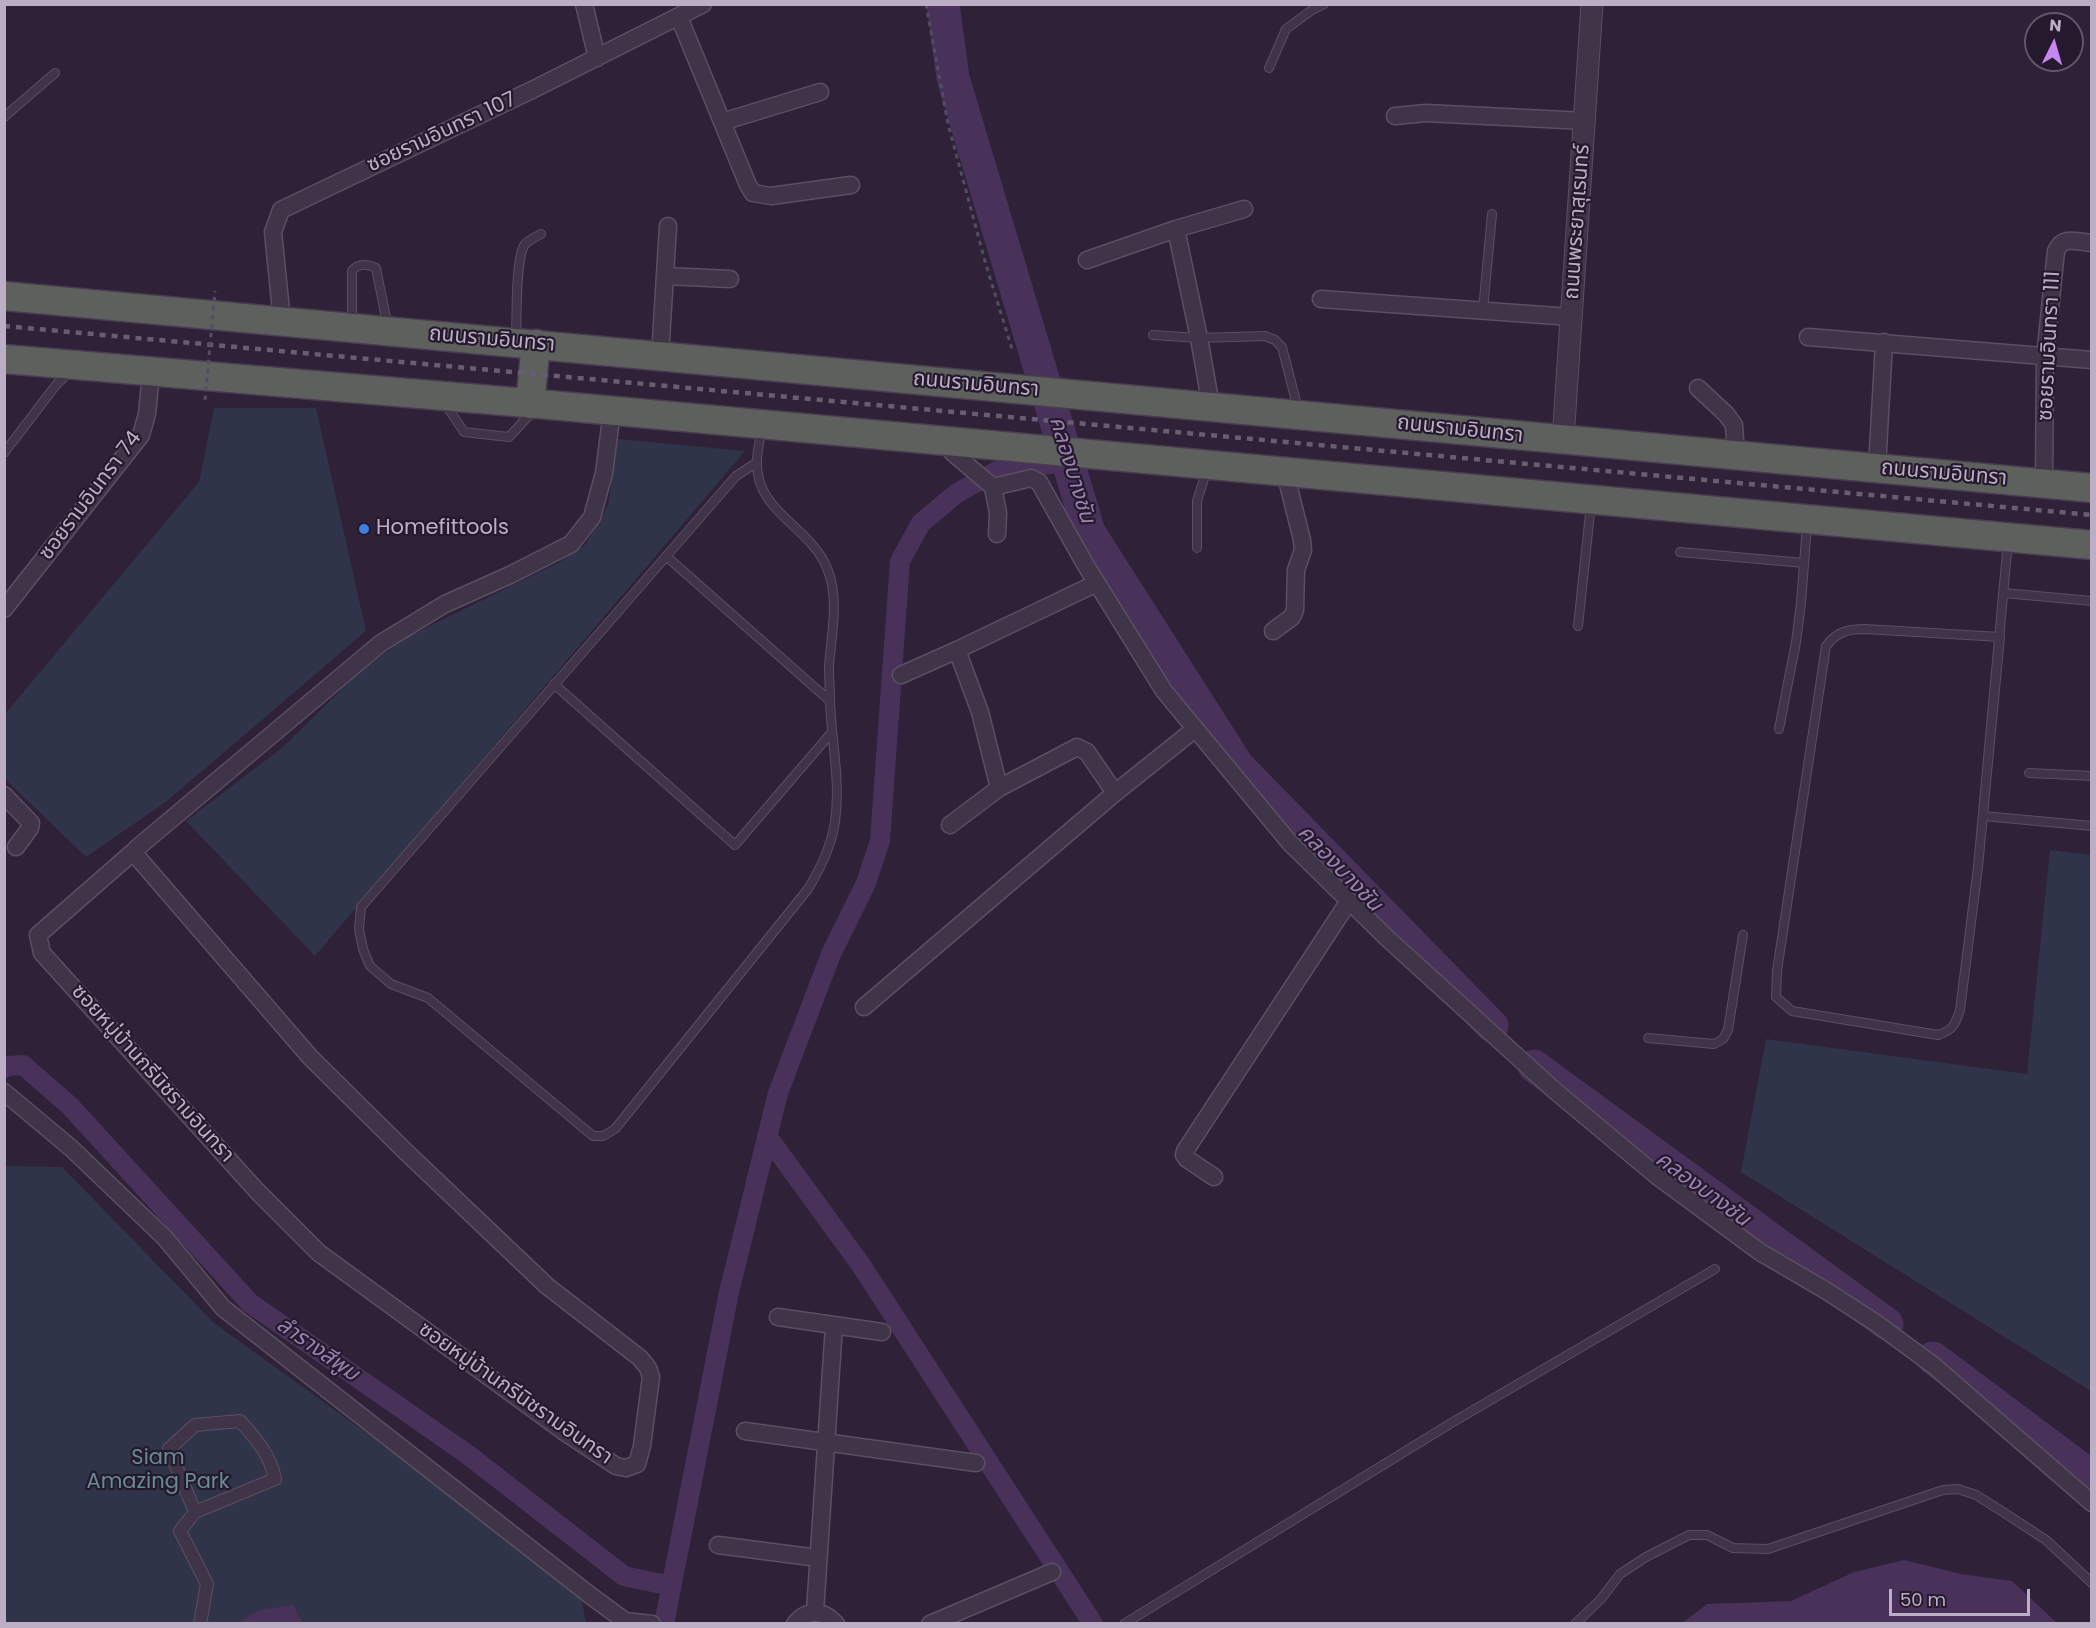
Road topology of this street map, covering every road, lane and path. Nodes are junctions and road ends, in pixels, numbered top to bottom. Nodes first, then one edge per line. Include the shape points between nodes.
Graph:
1 (584, 4) edge
2 (703, 4) edge
3 (926, 4) edge
4 (1324, 4) edge
5 (1592, 4) edge
6 (679, 16) junction
7 (597, 58) junction
8 (1269, 68) dead end
9 (55, 73) dead end
10 (820, 92) dead end
11 (1395, 116) dead end
12 (4, 117) edge
13 (1585, 121) junction
14 (722, 122) junction
15 (852, 186) dead end
16 (1244, 209) dead end
17 (1492, 214) dead end
18 (668, 226) dead end
19 (1176, 229) junction
20 (541, 234) dead end
21 (2091, 243) edge
22 (1088, 260) dead end
23 (665, 276) junction
24 (730, 279) dead end
25 (215, 291) dead end
26 (4, 296) edge
27 (1321, 299) dead end
28 (1483, 310) junction
29 (1571, 317) junction
30 (282, 321) junction
31 (352, 327) junction
32 (389, 330) junction
33 (1153, 334) dead end
34 (1808, 337) dead end
35 (1199, 338) junction
36 (1884, 342) junction
37 (526, 343) junction
38 (1012, 349) dead end
39 (660, 356) junction
40 (2045, 357) junction
41 (4, 359) edge
42 (2091, 360) edge
43 (76, 365) junction
44 (152, 373) junction
45 (1698, 388) dead end
46 (205, 400) dead end
47 (534, 404) junction
48 (1211, 406) junction
49 (612, 411) junction
50 (1299, 414) junction
51 (762, 426) junction
52 (943, 440) junction
53 (1563, 440) junction
54 (6, 447) edge
55 (1736, 454) junction
56 (756, 463) junction
57 (1208, 466) junction
58 (1877, 468) junction
59 (1285, 472) junction
60 (985, 480) junction
61 (2044, 483) junction
62 (2091, 488) edge
63 (1592, 501) junction
64 (1807, 520) junction
65 (997, 534) dead end
66 (2008, 538) junction
67 (2091, 545) edge
68 (1197, 548) dead end
69 (1680, 552) dead end
70 (666, 556) junction
71 (1804, 564) junction
72 (1097, 583) junction
73 (2004, 593) junction
74 (2091, 601) edge
75 (4, 609) edge
76 (1578, 626) dead end
77 (1273, 631) dead end
78 (2000, 636) junction
79 (957, 650) junction
80 (901, 675) dead end
81 (554, 684) junction
82 (830, 701) junction
83 (1195, 729) junction
84 (1779, 729) dead end
85 (832, 732) junction
86 (2029, 773) dead end
87 (2091, 776) edge
88 (999, 788) junction
89 (1115, 793) junction
90 (4, 795) edge
91 (1983, 816) junction
92 (950, 825) dead end
93 (2091, 826) edge
94 (16, 847) dead end
95 (133, 852) junction
96 (1978, 867) junction
97 (1349, 901) junction
98 (1743, 935) dead end
99 (864, 1007) dead end
100 (1648, 1038) dead end
101 (4, 1092) edge
102 (1214, 1177) dead end
103 (1715, 1269) dead end
104 (777, 1317) dead end
105 (834, 1325) junction
106 (882, 1332) dead end
107 (745, 1431) dead end
108 (825, 1442) junction
109 (976, 1463) dead end
110 (2091, 1503) edge
111 (195, 1512) junction
112 (718, 1545) dead end
113 (818, 1558) junction
114 (1052, 1572) dead end
115 (2091, 1583) edge
116 (815, 1612) junction
117 (200, 1623) edge
118 (652, 1623) edge
119 (795, 1623) edge
120 (836, 1623) edge
121 (930, 1623) edge
122 (1124, 1623) edge
123 (1575, 1623) edge

1 - 7 street
2 - 6 street, ซอยรามอินทรา 107
3 - 38 path via 948,124
4 - 8 lane via 1286,29
5 - 13 street, ถนนพระยาสุเรนทร์
6 - 7 street, ซอยรามอินทรา 107
6 - 14 street
7 - 30 street, ซอยรามอินทรา 107 via 281,210 273,232
9 - 12 lane
10 - 14 street
11 - 13 street via 1426,113
13 - 29 street, ถนนพระยาสุเรนทร์
14 - 15 street via 753,192 771,196
16 - 19 street
17 - 28 lane
18 - 23 street
19 - 22 street
19 - 35 street
20 - 37 lane via 526,243 519,270
21 - 40 street, ซอยรามอินทรา 111 via 2065,240 2056,251
23 - 24 street
23 - 39 street
25 - 46 path, bridge
26 - 30 highway, ถนนรามอินทรา
27 - 28 street
28 - 29 street
29 - 53 street, ถนนพระยาสุเรนทร์
30 - 31 highway, ถนนรามอินทรา
31 - 32 highway, ถนนรามอินทรา
31 - 32 lane via 352,271 363,265 376,268
32 - 37 highway, ถนนรามอินทรา
33 - 35 lane
34 - 36 street
35 - 48 street
35 - 50 lane via 1265,336 1275,340 1282,347
36 - 40 street
36 - 58 street
37 - 39 highway, ถนนรามอินทรา
37 - 47 highway
39 - 48 highway, ถนนรามอินทรา
40 - 42 street
40 - 61 street, ซอยรามอินทรา 111
41 - 43 highway
43 - 44 highway
43 - 54 lane
44 - 47 highway
44 - 75 street, ซอยรามอินทรา 74 via 141,435
45 - 55 street via 1734,425
47 - 49 highway
48 - 50 highway, ถนนรามอินทรา
49 - 51 highway
49 - 95 street, ซอยหมู่บ้านกรีนิชรามอินทรา via 604,473 592,517 571,544 445,604 381,643
50 - 53 highway, ถนนรามอินทรา
51 - 52 highway
51 - 56 lane
52 - 57 highway
52 - 60 street
53 - 55 highway, ถนนรามอินทรา
55 - 58 highway, ถนนรามอินทรา
56 - 70 lane via 736,476
56 - 82 lane via 763,494 819,553 828,569 834,590
57 - 59 highway
57 - 68 lane via 1197,501
58 - 61 highway, ถนนรามอินทรา
59 - 63 highway
59 - 77 street via 1303,550 1296,570 1295,610
60 - 65 street via 998,513
60 - 72 street via 1031,478 1039,482
61 - 62 highway, ถนนรามอินทรา
63 - 64 highway
63 - 76 lane
64 - 66 highway
64 - 71 lane
66 - 67 highway
66 - 73 lane
69 - 71 lane
70 - 81 lane
70 - 82 lane
71 - 84 lane via 1796,642
72 - 79 street
72 - 83 street via 1164,691
73 - 74 lane
73 - 78 lane
78 - 91 lane
78 - 96 lane
78 - 96 lane via 1847,629 1833,636 1826,646 1776,997 1792,1011 1938,1035 1948,1032 1955,1026 1960,1010
79 - 80 street
79 - 88 street via 980,712
81 - 85 lane via 735,845
81 - 85 lane via 376,888 361,907 359,929 370,966 390,984 428,998 593,1136 603,1136 615,1129 808,889 823,864 837,804
82 - 85 lane
83 - 89 street
83 - 97 street via 1290,843
86 - 87 lane
88 - 89 street via 1077,747 1088,752
88 - 92 street
89 - 99 street
90 - 94 street via 31,823
91 - 93 lane
91 - 96 lane
95 - 95 street, ซอยหมู่บ้านกรีนิชรามอินทรา via 38,935 42,953 257,1191 319,1253 599,1455 616,1466 637,1464 651,1377 640,1358 547,1286 310,1057
97 - 102 street via 1185,1150 1187,1159
97 - 110 street via 1554,1090 1649,1168 1760,1252 1876,1323 1933,1365
98 - 100 lane via 1728,1030 1723,1039 1714,1044
101 - 118 street via 71,1148 165,1238 223,1308 625,1621
103 - 122 lane
104 - 105 street
105 - 106 street
105 - 108 street
107 - 108 street
108 - 109 street
108 - 113 street
111 - 111 street via 275,1479 264,1450 240,1420 195,1425 169,1449
111 - 117 street via 180,1531 207,1584
112 - 113 street
113 - 116 street
114 - 121 street
115 - 123 lane via 2046,1540 1976,1495 1958,1489 1943,1490 1768,1549 1732,1548 1707,1535 1689,1535 1620,1574
116 - 119 street
116 - 120 street

